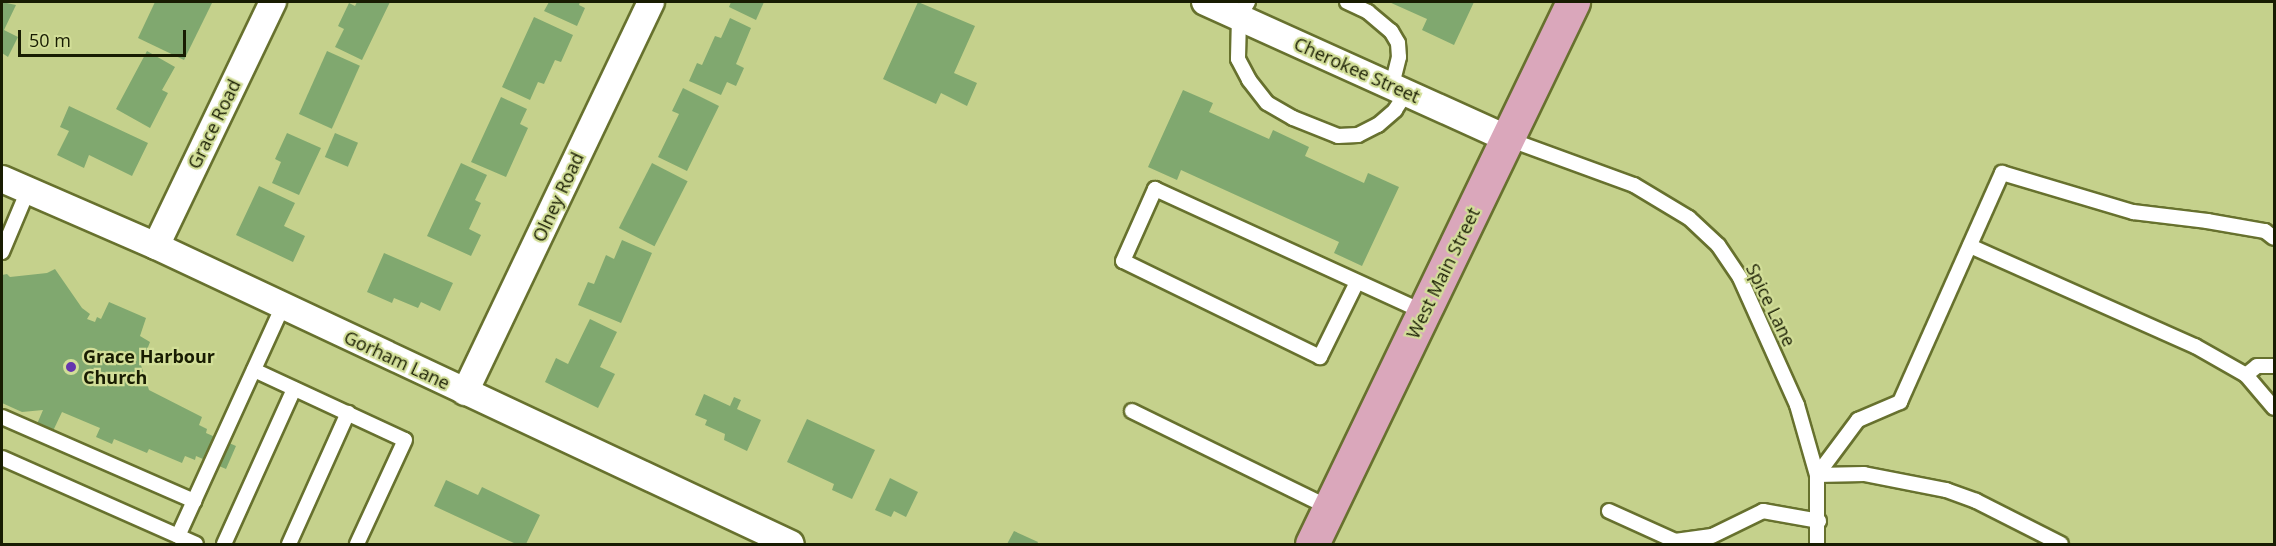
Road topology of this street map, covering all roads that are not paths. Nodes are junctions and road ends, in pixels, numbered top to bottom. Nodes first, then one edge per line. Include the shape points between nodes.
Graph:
1 (273, 2) edge
2 (651, 2) edge
3 (1205, 2) edge
4 (1347, 2) edge
5 (1573, 2) edge
6 (1244, 9) edge
7 (1399, 89) junction
8 (1508, 139) junction
9 (2, 179) edge
10 (28, 190) junction
11 (2274, 238) edge
12 (156, 246) junction
13 (1970, 246) junction
14 (2, 252) edge
15 (1357, 282) junction
16 (283, 306) junction
17 (1424, 312) junction
18 (2274, 366) edge
19 (254, 370) junction
20 (2246, 375) junction
21 (294, 389) junction
22 (465, 392) junction
23 (2274, 408) edge
24 (1132, 411) dead end
25 (348, 413) junction
26 (2, 417) edge
27 (2, 458) edge
28 (1817, 475) junction
29 (194, 501) junction
30 (1330, 508) junction
31 (1609, 511) dead end
32 (1819, 521) junction
33 (178, 536) junction
34 (196, 544) edge
35 (224, 544) edge
36 (289, 544) edge
37 (357, 544) edge
38 (791, 544) edge
39 (1312, 544) edge
40 (1817, 544) edge
41 (2061, 544) edge

1 - 12 street, Grace Road
2 - 22 street, Olney Road
3 - 6 street, Cherokee Street
4 - 7 lane via 1368,12 1391,31 1398,43
5 - 8 main road, West Main Street
6 - 7 street, Cherokee Street
6 - 7 lane via 1238,58 1267,104 1293,118 1338,136 1359,135 1395,110
7 - 8 street, Cherokee Street
8 - 17 main road, West Main Street
8 - 28 lane, Spice Lane via 1634,185 1689,218 1718,245 1740,278 1783,369
9 - 10 street, Gorham Lane
10 - 12 street, Gorham Lane
10 - 14 lane
11 - 13 lane via 2265,231 2207,220 2133,212 2002,173
12 - 16 street, Gorham Lane
13 - 20 lane via 2195,346
13 - 28 lane via 1900,402 1858,420
15 - 15 lane via 1155,189 1123,261 1320,357
15 - 17 lane
16 - 19 lane
16 - 22 street, Gorham Lane
17 - 30 main road, West Main Street
18 - 20 lane via 2257,366
19 - 21 lane
19 - 29 lane
20 - 23 lane
21 - 25 lane
21 - 35 lane
22 - 38 street, Gorham Lane
24 - 30 lane
25 - 36 lane
25 - 37 lane via 405,440
26 - 29 lane
27 - 33 lane
28 - 32 lane, Spice Lane
28 - 41 lane via 1864,474 1946,490
29 - 33 lane
30 - 39 main road, West Main Street
31 - 32 lane via 1675,540 1712,536 1763,511
32 - 40 lane, Spice Lane
33 - 34 lane

